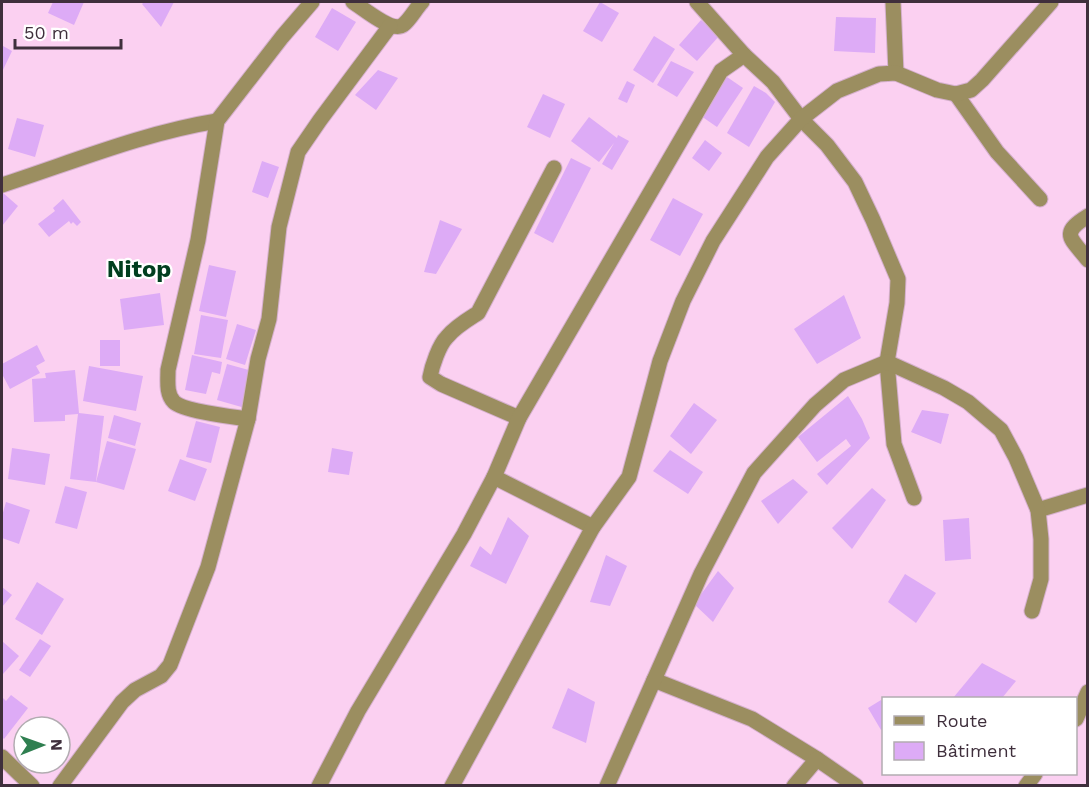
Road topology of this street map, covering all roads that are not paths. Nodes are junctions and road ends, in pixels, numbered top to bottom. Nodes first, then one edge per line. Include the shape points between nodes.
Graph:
1 (312, 2) edge
2 (352, 2) edge
3 (422, 2) edge
4 (697, 2) edge
5 (893, 2) edge
6 (1051, 2) edge
7 (390, 26) junction
8 (744, 55) junction
9 (896, 73) junction
10 (956, 94) junction
11 (801, 119) junction
12 (217, 122) junction
13 (554, 168) dead end
14 (2, 185) edge
15 (1040, 199) dead end
16 (1088, 216) edge
17 (1088, 261) edge
18 (887, 362) junction
19 (519, 418) junction
20 (248, 420) junction
21 (494, 477) junction
22 (1088, 495) edge
23 (914, 498) dead end
24 (1038, 510) junction
25 (593, 527) junction
26 (1032, 611) dead end
27 (654, 680) junction
28 (1088, 692) edge
29 (1077, 717) edge
30 (2, 757) edge
31 (817, 759) junction
32 (32, 786) edge
33 (60, 786) edge
34 (319, 786) edge
35 (452, 786) edge
36 (607, 786) edge
37 (794, 786) edge
38 (856, 786) edge

1 - 12 street
2 - 7 street
3 - 7 street via 404,24
4 - 8 street
5 - 9 street
6 - 10 street via 982,80 971,90
7 - 20 street via 298,152 279,227 269,319
8 - 11 street via 773,82
8 - 19 street via 721,71
9 - 10 street
9 - 11 street via 879,74 837,92
10 - 15 street via 997,152
11 - 18 street via 855,182 898,279
11 - 25 street via 767,157 713,241 683,301 660,361 629,477
12 - 14 street via 122,144
12 - 20 street via 198,240 168,370 168,391 174,402 185,408
13 - 19 street via 478,313 445,338 430,377
16 - 17 street via 1070,230 1070,236
18 - 23 street via 894,444
18 - 24 street via 968,402 1001,430
18 - 27 street via 844,380 815,405 754,473 701,574
19 - 21 street
20 - 33 street via 208,567 171,665 122,702
21 - 25 street
21 - 34 street via 358,711
22 - 24 street
24 - 26 street via 1041,579
25 - 35 street
27 - 31 street via 752,719
27 - 36 street
28 - 29 street
30 - 32 street
31 - 37 street
31 - 38 street

